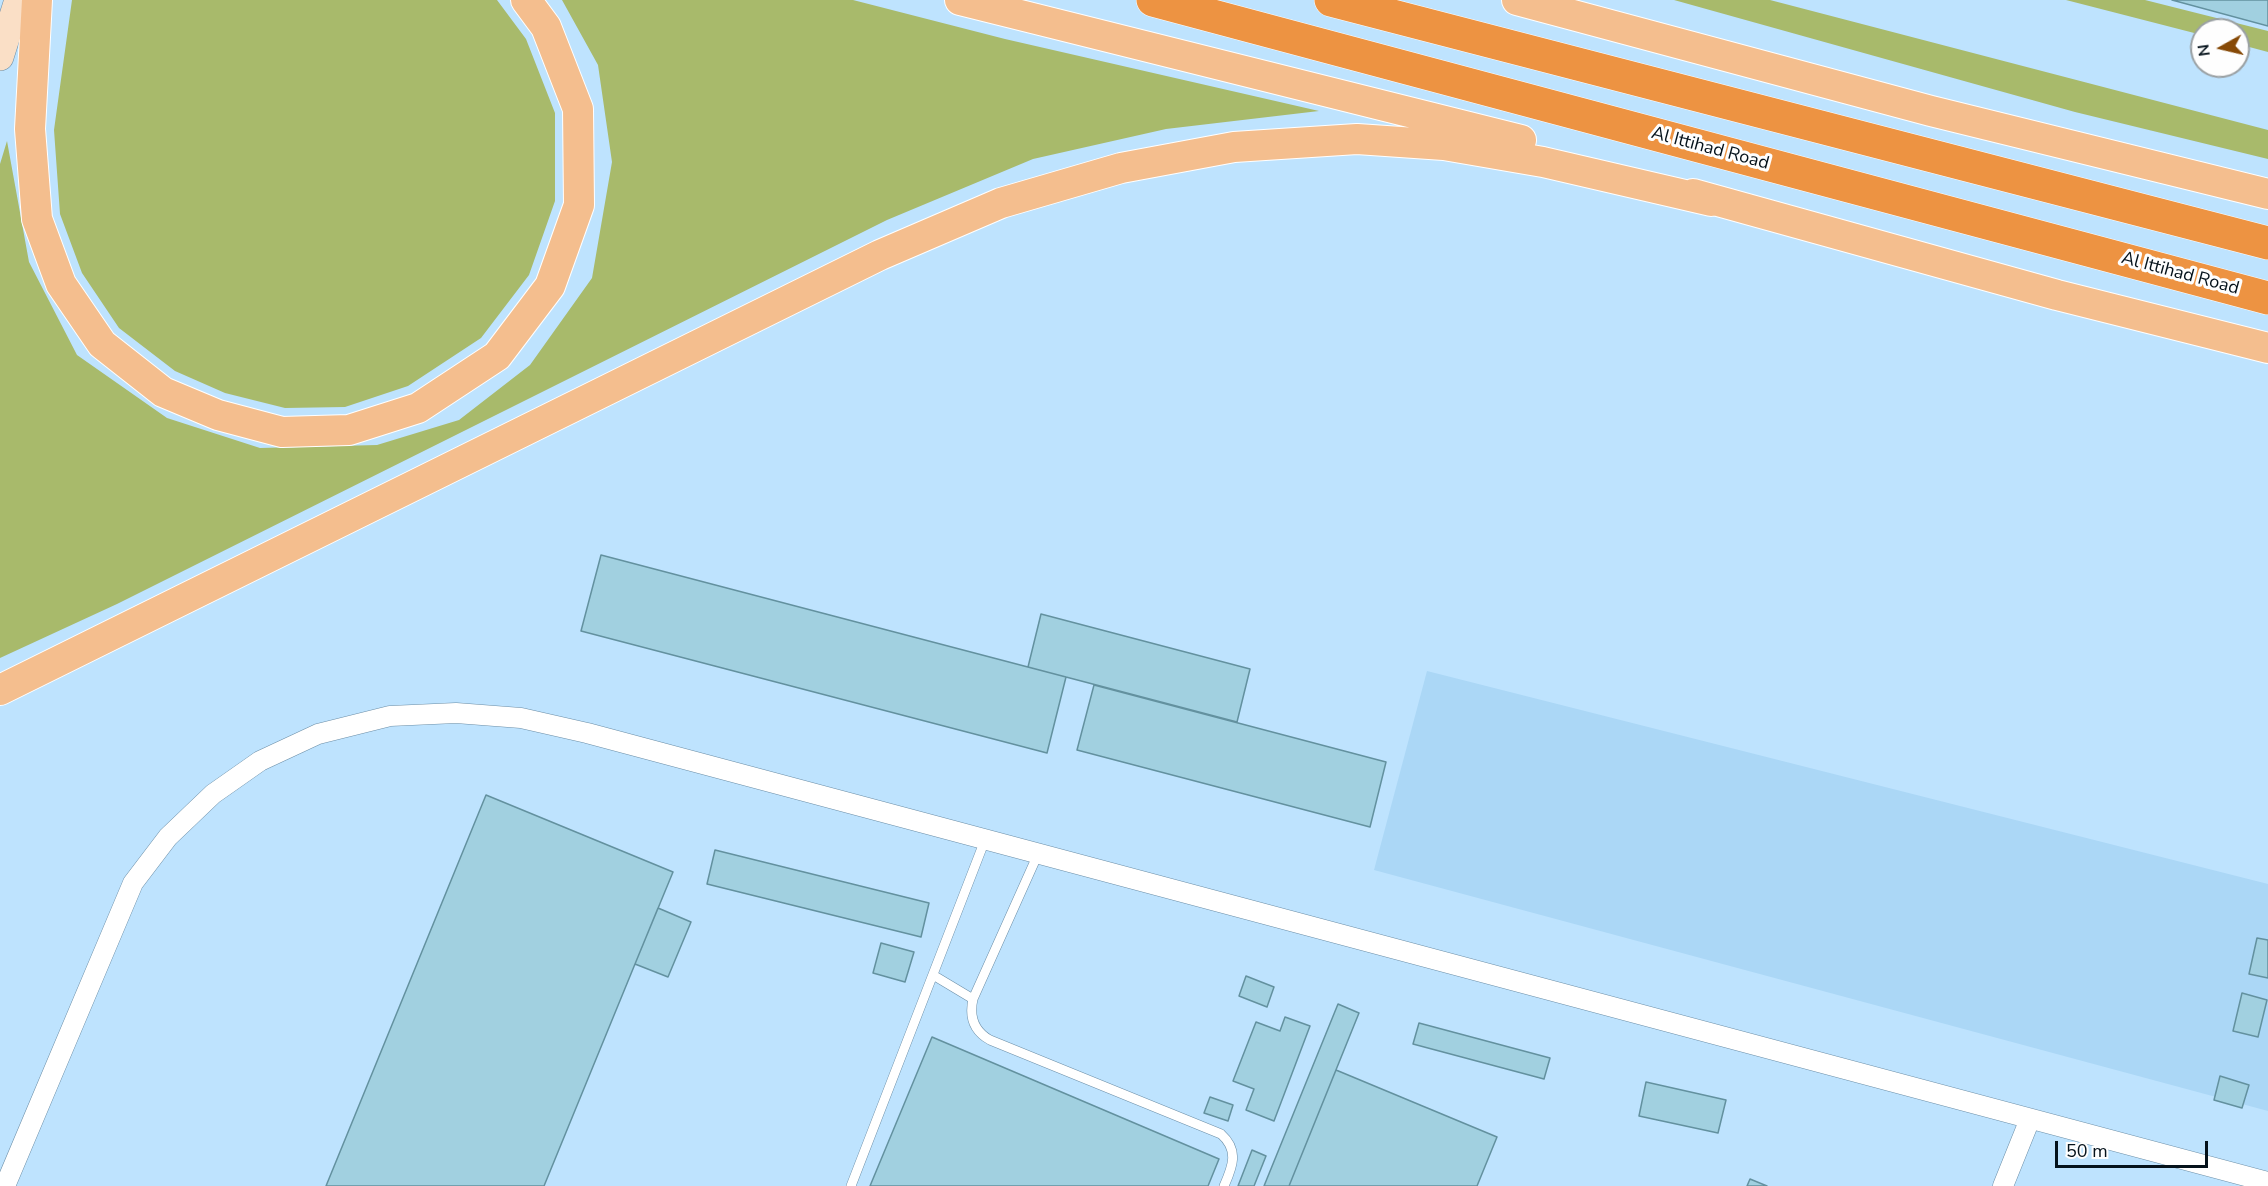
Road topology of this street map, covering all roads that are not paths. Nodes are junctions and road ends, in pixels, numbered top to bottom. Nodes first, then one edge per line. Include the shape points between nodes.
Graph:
1 (18, 0) edge
2 (37, 0) edge
3 (526, 0) edge
4 (960, 0) edge
5 (1153, 0) edge
6 (1331, 0) edge
7 (1517, 0) edge
8 (1553, 0) edge
9 (1672, 41) junction
10 (0, 57) edge
11 (2268, 194) edge
12 (1711, 201) junction
13 (2268, 243) edge
14 (2268, 298) edge
15 (2268, 348) edge
16 (0, 690) edge
17 (985, 840) junction
18 (1038, 854) junction
19 (933, 975) junction
20 (973, 999) junction
21 (2030, 1119) junction
22 (2268, 1182) edge
23 (5, 1186) edge
24 (851, 1186) edge
25 (1224, 1186) edge
26 (2003, 1186) edge

1 - 10 street
2 - 3 main road via 30,129 37,219 61,284 102,344 163,392 218,415 282,432 349,430 418,408 497,356 549,286 579,205 578,109 546,27
4 - 12 main road via 1565,150
5 - 14 highway, Al Ittihad Road
6 - 13 highway
7 - 9 main road
8 - 9 main road
9 - 11 main road via 1931,111
12 - 15 main road
12 - 16 main road via 1544,162 1444,145 1368,140 1234,147 1121,168 1001,203 880,255
17 - 18 street
17 - 19 lane
17 - 23 street via 521,717 456,713 390,716 318,734 260,761 213,794 168,837 133,883
18 - 20 lane
18 - 21 street
19 - 20 lane
19 - 24 lane
20 - 25 lane via 974,1023 990,1040 1221,1134 1233,1152 1232,1168
21 - 22 street
21 - 26 street

